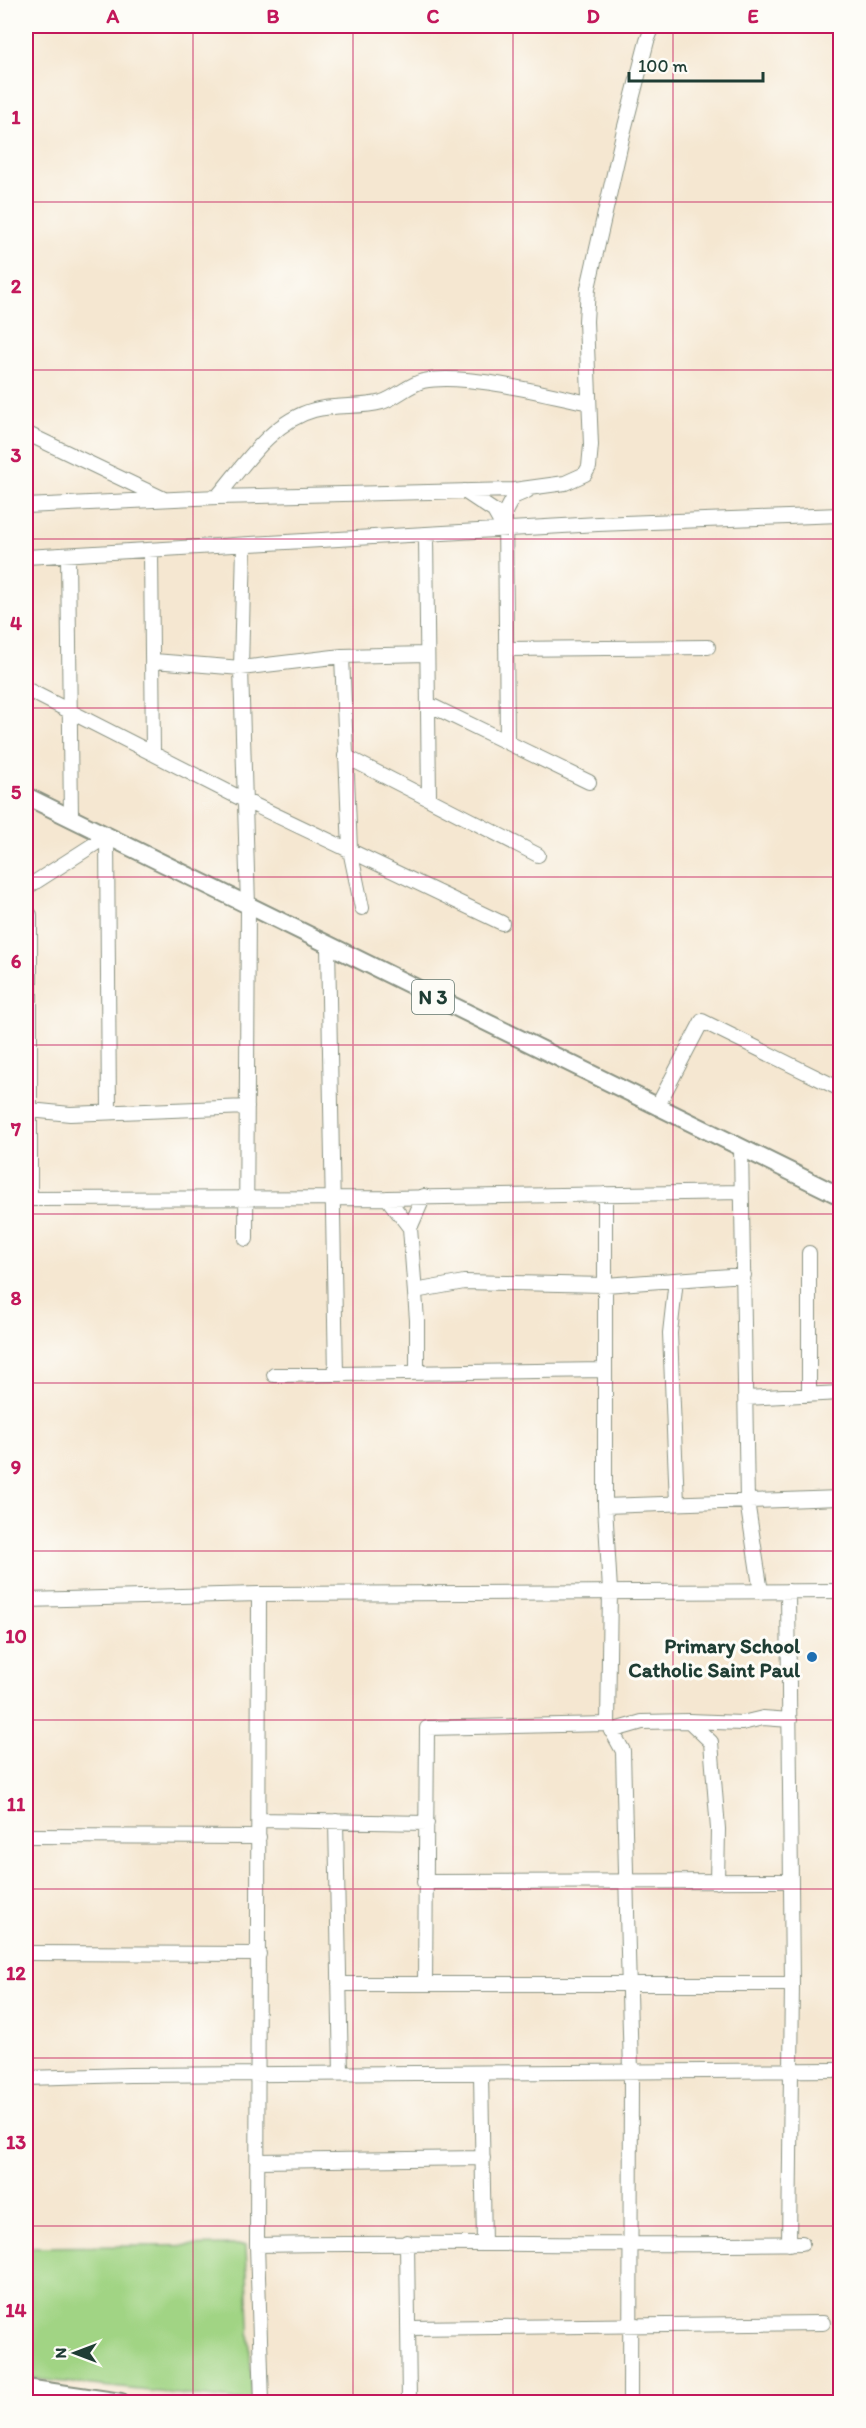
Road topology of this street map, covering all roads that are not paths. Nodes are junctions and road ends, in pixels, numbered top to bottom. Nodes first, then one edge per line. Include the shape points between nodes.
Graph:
1 (653, 26) edge
2 (589, 403) junction
3 (26, 433) edge
4 (534, 488) junction
5 (464, 491) junction
6 (217, 496) junction
7 (164, 499) junction
8 (26, 506) edge
9 (840, 515) edge
10 (505, 531) junction
11 (426, 536) junction
12 (244, 546) junction
13 (152, 551) junction
14 (68, 555) junction
15 (26, 557) edge
16 (708, 647) dead end
17 (506, 649) junction
18 (427, 654) junction
19 (342, 656) junction
20 (154, 661) junction
21 (241, 669) junction
22 (26, 690) edge
23 (428, 704) junction
24 (69, 711) junction
25 (507, 742) junction
26 (153, 753) junction
27 (345, 756) junction
28 (589, 782) dead end
29 (26, 796) edge
30 (429, 798) junction
31 (246, 801) junction
32 (70, 818) junction
33 (107, 836) junction
34 (350, 850) junction
35 (538, 855) dead end
36 (26, 888) edge
37 (248, 906) junction
38 (362, 908) dead end
39 (30, 915) dead end
40 (501, 923) dead end
41 (328, 945) junction
42 (840, 1089) edge
43 (247, 1107) junction
44 (657, 1107) junction
45 (30, 1110) junction
46 (109, 1112) junction
47 (741, 1148) junction
48 (742, 1192) junction
49 (606, 1194) junction
50 (424, 1196) junction
51 (840, 1196) edge
52 (247, 1197) junction
53 (333, 1197) junction
54 (387, 1198) junction
55 (28, 1199) edge
56 (410, 1228) junction
57 (246, 1239) dead end
58 (809, 1253) dead end
59 (744, 1275) junction
60 (676, 1280) junction
61 (606, 1285) junction
62 (415, 1291) junction
63 (606, 1370) junction
64 (417, 1373) junction
65 (336, 1374) junction
66 (274, 1375) dead end
67 (840, 1393) edge
68 (809, 1395) junction
69 (746, 1398) junction
70 (840, 1498) edge
71 (747, 1501) junction
72 (677, 1503) junction
73 (606, 1506) junction
74 (610, 1590) junction
75 (788, 1591) junction
76 (840, 1591) edge
77 (761, 1592) junction
78 (259, 1594) junction
79 (26, 1600) edge
80 (790, 1720) junction
81 (689, 1721) junction
82 (728, 1722) junction
83 (609, 1728) junction
84 (711, 1742) junction
85 (259, 1820) junction
86 (336, 1821) junction
87 (427, 1824) junction
88 (26, 1836) edge
89 (259, 1837) junction
90 (791, 1881) junction
91 (424, 1882) junction
92 (625, 1882) junction
93 (717, 1882) junction
94 (26, 1953) edge
95 (259, 1954) junction
96 (627, 1982) junction
97 (339, 1984) junction
98 (425, 1984) junction
99 (792, 1984) junction
100 (791, 2070) junction
101 (840, 2070) edge
102 (631, 2072) junction
103 (257, 2074) junction
104 (342, 2074) junction
105 (481, 2074) junction
106 (26, 2078) edge
107 (483, 2158) junction
108 (257, 2161) junction
109 (407, 2242) junction
110 (484, 2244) junction
111 (257, 2245) junction
112 (630, 2246) junction
113 (823, 2323) dead end
114 (629, 2326) junction
115 (408, 2328) junction
116 (26, 2388) edge
117 (121, 2403) edge
118 (262, 2403) edge
119 (409, 2403) edge
120 (630, 2403) edge

1 - 2 street via 619,149 588,288
2 - 4 street via 591,459 585,474 565,483
2 - 6 street via 507,386 450,380 420,382 382,402 321,409 296,417 269,437
3 - 7 street
4 - 5 street
4 - 10 street via 510,501 505,512
5 - 6 street
5 - 10 street via 494,511
6 - 7 street
7 - 8 street
9 - 10 street
10 - 11 street
10 - 17 street
11 - 12 street
11 - 18 street
12 - 13 street
12 - 21 street
13 - 14 street
13 - 20 street
14 - 15 street
14 - 24 street
16 - 17 street
17 - 25 street
18 - 19 street
18 - 23 street
19 - 21 street
19 - 27 street
20 - 21 street
20 - 26 street
21 - 31 street
22 - 24 street
23 - 25 street
23 - 30 street
24 - 26 street
24 - 32 street
25 - 28 street
26 - 31 street
27 - 30 street
27 - 34 street
29 - 32 main road, N 3
30 - 35 street
31 - 34 street
31 - 37 street
32 - 33 main road, N 3
33 - 36 street
33 - 37 main road, N 3
33 - 46 street
34 - 38 street
34 - 40 street
37 - 41 main road, N 3
37 - 43 street
39 - 45 street
41 - 44 main road, N 3
41 - 53 street
42 - 44 street via 702,1021
43 - 46 street
43 - 52 street
44 - 47 main road, N 3
45 - 46 street
45 - 55 street
47 - 48 street
47 - 51 main road, N 3
48 - 49 street
48 - 59 street
49 - 50 street
49 - 61 street
50 - 54 street
50 - 56 street
52 - 53 street
52 - 55 street
52 - 57 street
53 - 54 street
53 - 65 street
54 - 56 street
56 - 62 street
58 - 68 street
59 - 60 street
59 - 69 street
60 - 61 street
60 - 72 street via 670,1333
61 - 62 street via 464,1282
61 - 63 street
62 - 64 street
63 - 64 street
63 - 73 street
64 - 65 street
65 - 66 street
67 - 68 street
68 - 69 street
69 - 71 street
70 - 71 street
71 - 72 street
71 - 77 street
72 - 73 street
73 - 74 street
74 - 77 street
74 - 78 street
74 - 83 street
75 - 76 street
75 - 77 street
75 - 80 street
78 - 79 street
78 - 85 street
80 - 82 street
80 - 90 street
81 - 82 street
81 - 83 street via 642,1722
81 - 84 street
82 - 84 street
83 - 87 street via 427,1728
83 - 92 street via 623,1751
84 - 93 street via 718,1829
85 - 86 street
85 - 89 street
86 - 87 street
86 - 97 street
87 - 91 street
88 - 89 street
89 - 95 street
90 - 93 street
90 - 99 street
91 - 92 street
91 - 98 street
92 - 93 street
92 - 96 street
94 - 95 street
95 - 103 street
96 - 98 street
96 - 99 street
96 - 102 street
97 - 98 street
97 - 104 street
99 - 100 street
100 - 101 street
100 - 102 street
100 - 112 street via 796,2243
102 - 105 street
102 - 112 street
103 - 104 street
103 - 106 street
103 - 108 street
104 - 105 street
105 - 107 street
107 - 108 street
107 - 110 street
108 - 111 street
109 - 110 street
109 - 111 street
109 - 115 street
110 - 112 street
111 - 118 street
112 - 114 street
113 - 114 street
114 - 115 street
114 - 120 street
115 - 119 street
116 - 117 main road

